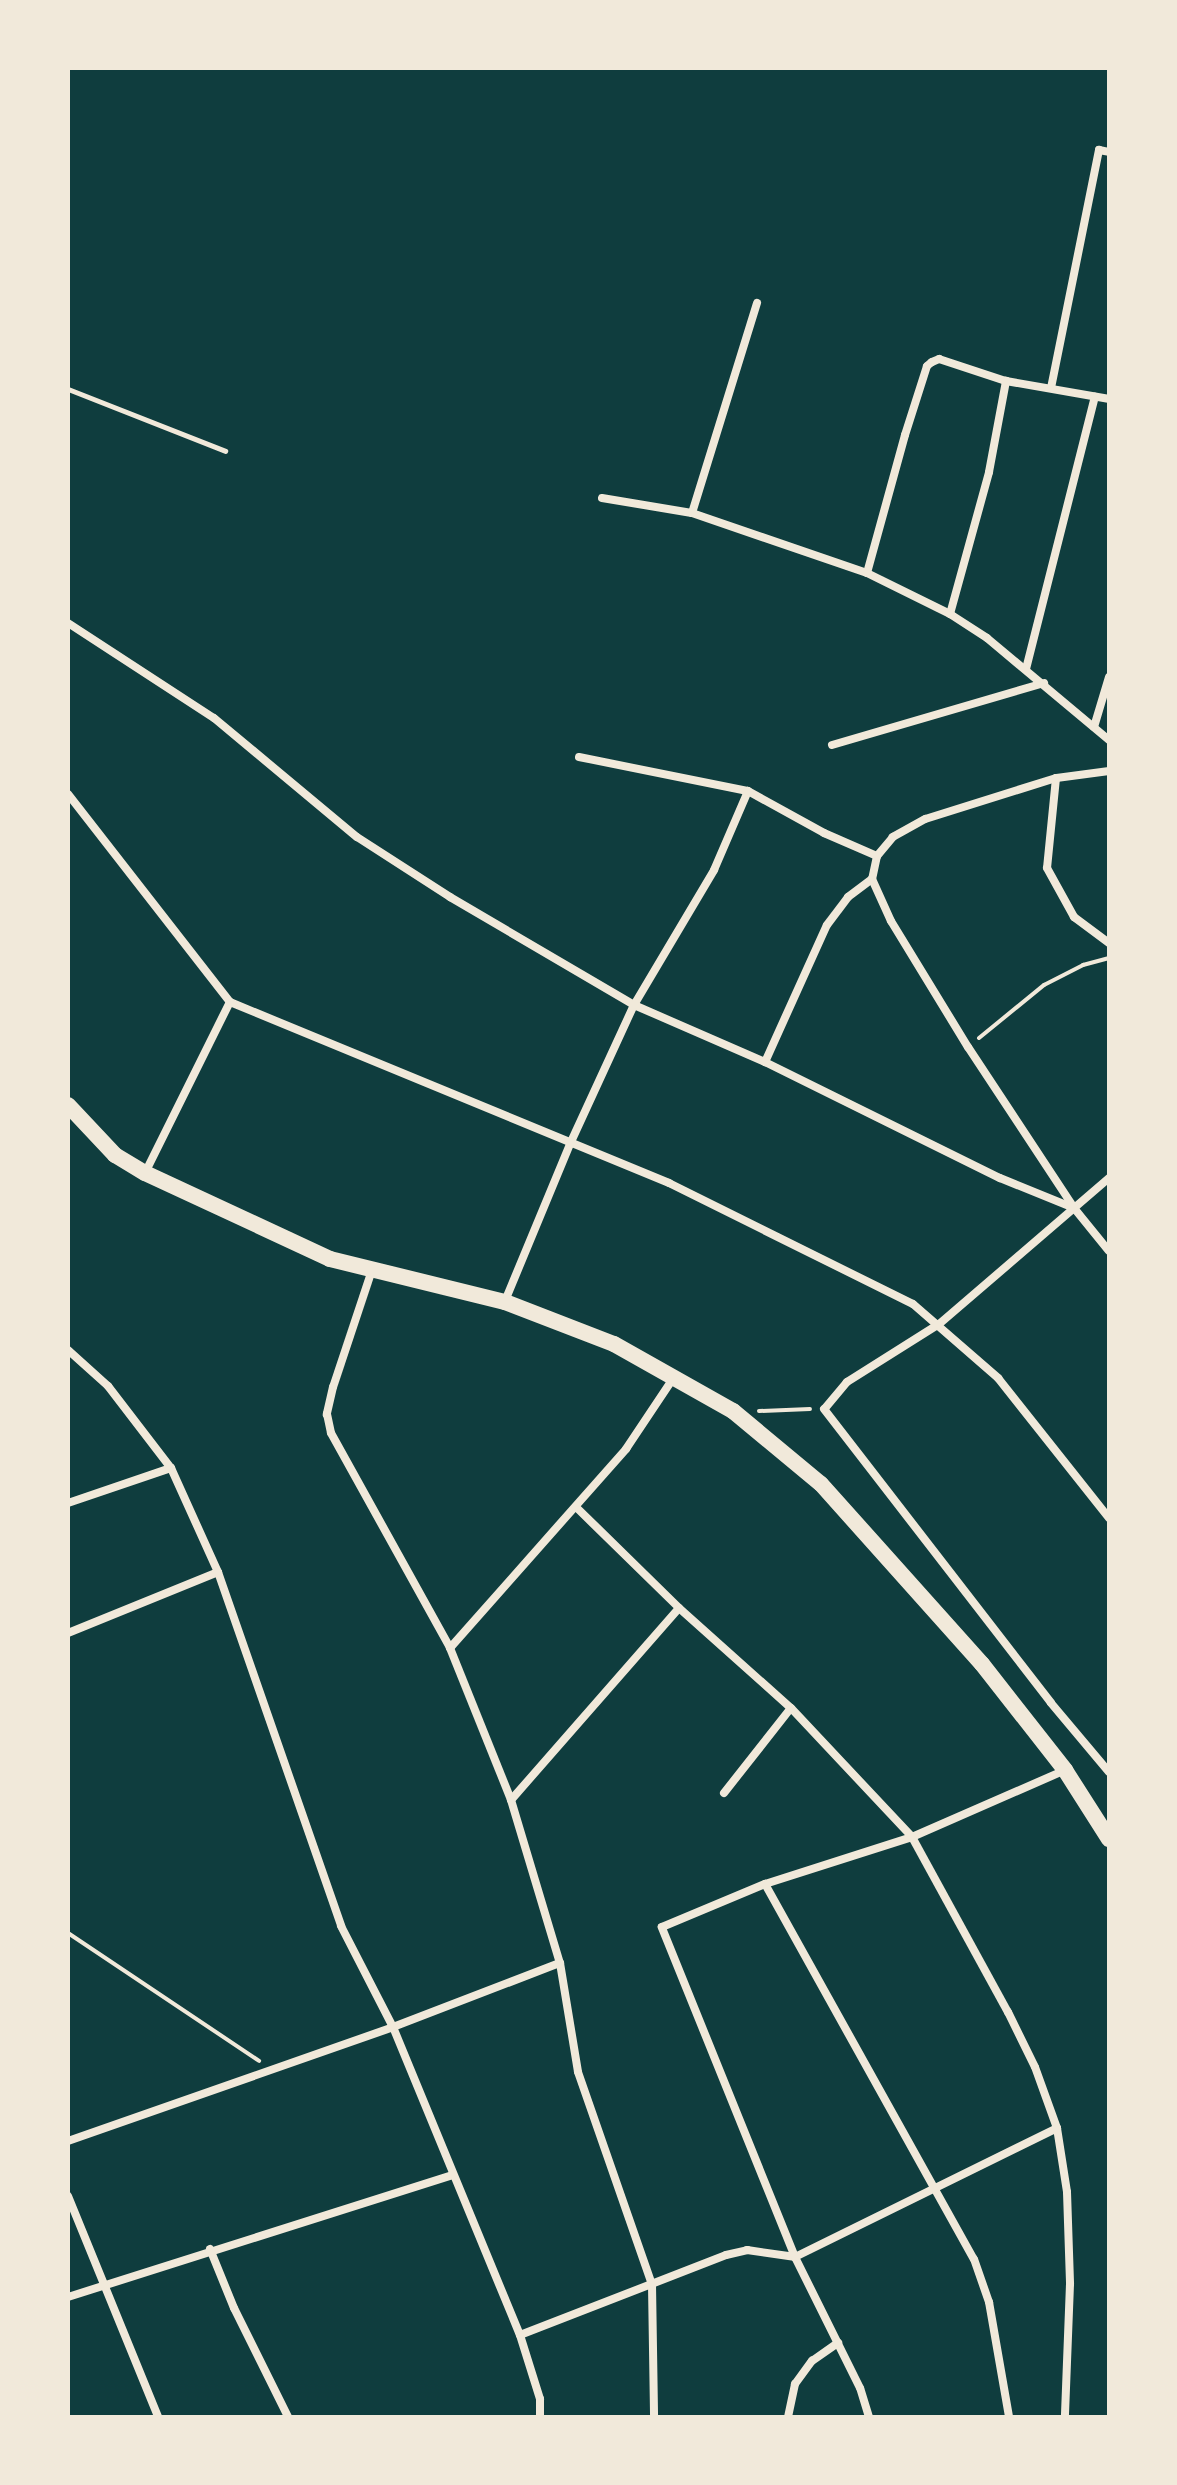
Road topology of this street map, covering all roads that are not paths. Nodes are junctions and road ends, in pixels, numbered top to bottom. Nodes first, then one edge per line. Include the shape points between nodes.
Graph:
1 (1109, 152) edge
2 (757, 303) dead end
3 (1006, 381) junction
4 (1051, 388) junction
5 (68, 389) edge
6 (1095, 397) junction
7 (1109, 399) edge
8 (225, 451) dead end
9 (602, 498) dead end
10 (692, 513) junction
11 (867, 573) junction
12 (950, 614) junction
13 (68, 623) edge
14 (1026, 669) junction
15 (1109, 677) edge
16 (1044, 683) junction
17 (1094, 727) junction
18 (1109, 740) edge
19 (832, 745) dead end
20 (579, 757) dead end
21 (1106, 774) edge
22 (1056, 778) junction
23 (748, 791) junction
24 (68, 794) edge
25 (877, 856) junction
26 (872, 879) junction
27 (1109, 943) edge
28 (230, 1002) junction
29 (634, 1005) junction
30 (765, 1062) junction
31 (68, 1105) edge
32 (570, 1144) junction
33 (145, 1173) junction
34 (1109, 1178) edge
35 (1074, 1208) junction
36 (1109, 1251) edge
37 (372, 1270) junction
38 (505, 1302) junction
39 (939, 1324) junction
40 (68, 1350) edge
41 (672, 1380) junction
42 (171, 1468) junction
43 (68, 1503) edge
44 (576, 1507) junction
45 (1109, 1518) edge
46 (218, 1572) junction
47 (679, 1608) junction
48 (68, 1633) edge
49 (450, 1648) junction
50 (791, 1708) junction
51 (1065, 1770) junction
52 (1109, 1772) edge
53 (724, 1793) dead end
54 (511, 1800) junction
55 (912, 1837) junction
56 (1109, 1839) edge
57 (765, 1884) junction
58 (560, 1963) junction
59 (393, 2027) junction
60 (1057, 2128) junction
61 (68, 2141) edge
62 (453, 2175) junction
63 (933, 2190) junction
64 (68, 2196) edge
65 (210, 2249) junction
66 (795, 2257) junction
67 (104, 2283) junction
68 (652, 2285) junction
69 (68, 2297) edge
70 (520, 2335) junction
71 (838, 2343) junction
72 (158, 2417) edge
73 (288, 2417) edge
74 (540, 2417) edge
75 (654, 2417) edge
76 (788, 2417) edge
77 (869, 2417) edge
78 (1009, 2417) edge
79 (1065, 2417) edge

1 - 4 street via 1099,150
2 - 10 street
3 - 4 street
3 - 11 street via 939,359 927,366
3 - 12 street via 989,472
4 - 6 street
5 - 8 lane
6 - 7 street
6 - 14 street
9 - 10 street
10 - 11 street
11 - 12 street
12 - 14 street
13 - 29 street via 214,718 357,837
14 - 16 street
15 - 17 street
16 - 17 street
16 - 19 street
17 - 18 street
20 - 23 street
21 - 22 street
22 - 25 street via 925,819 893,837
22 - 27 street via 1047,868 1074,917
23 - 25 street
23 - 29 street via 714,870
24 - 28 street
25 - 26 street
26 - 30 street via 848,897 827,925
26 - 35 street via 891,921 968,1047
28 - 32 street
28 - 33 street
29 - 30 street
29 - 32 street
30 - 35 street via 1000,1178
31 - 33 main road via 115,1155
32 - 38 street
32 - 39 street via 669,1183 913,1304
33 - 37 main road via 330,1259
34 - 35 street
35 - 36 street
35 - 39 street
37 - 38 main road
37 - 49 street via 333,1387 329,1423
38 - 41 main road via 614,1344
39 - 45 street via 998,1378
39 - 52 street via 847,1382 824,1409
40 - 42 street via 108,1386
41 - 44 street via 626,1449
41 - 51 main road via 733,1411 821,1484 982,1664
42 - 43 street
42 - 46 street
44 - 47 street
44 - 49 street
46 - 48 street
46 - 59 street via 341,1926
47 - 50 street
47 - 54 street
49 - 54 street
50 - 53 street
50 - 55 street
51 - 55 street
51 - 56 main road
54 - 58 street
55 - 57 street
55 - 60 street via 1008,2012
57 - 63 street
57 - 66 street via 662,1927
58 - 59 street
58 - 68 street via 578,2072
59 - 61 street
59 - 62 street
60 - 63 street
60 - 79 street via 1067,2192 1070,2268
62 - 65 street
62 - 70 street
63 - 66 street
63 - 78 street via 974,2259 989,2302
64 - 67 street
65 - 67 street
65 - 73 street
66 - 68 street via 747,2250
66 - 71 street
67 - 69 street
67 - 72 street
68 - 70 street
68 - 75 street
70 - 74 street via 540,2399
71 - 76 street via 812,2361 795,2384
71 - 77 street

